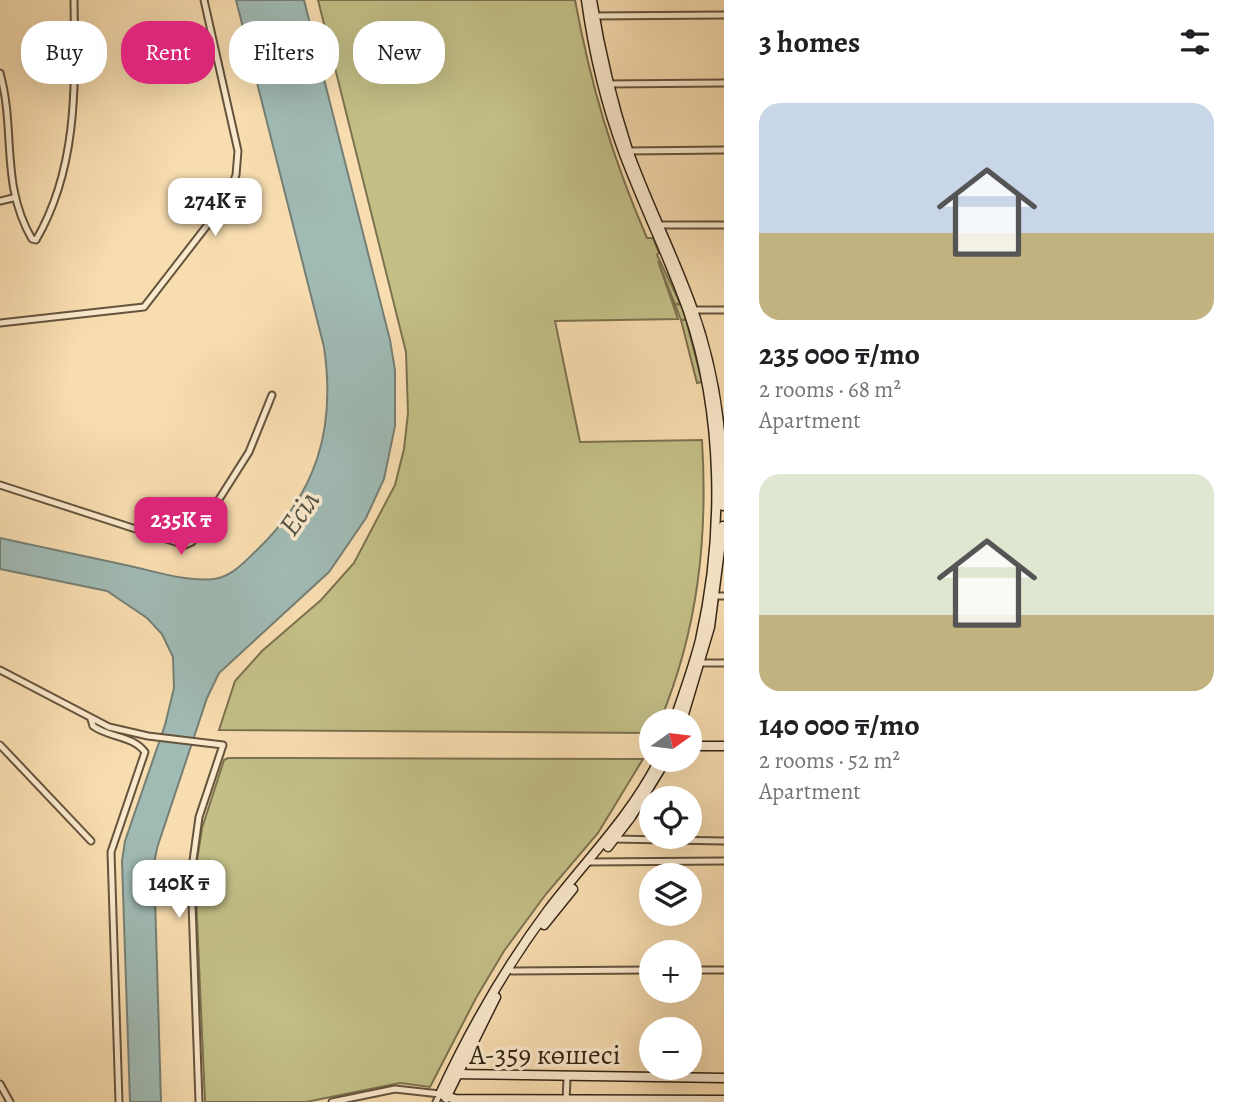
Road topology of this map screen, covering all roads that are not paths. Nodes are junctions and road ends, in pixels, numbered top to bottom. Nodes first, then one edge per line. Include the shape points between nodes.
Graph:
1 (74, 0) edge
2 (204, 0) edge
3 (586, 0) edge
4 (592, 0) edge
5 (724, 15) edge
6 (592, 16) junction
7 (0, 73) edge
8 (724, 83) edge
9 (606, 84) junction
10 (724, 150) edge
11 (626, 151) junction
12 (13, 198) junction
13 (0, 201) edge
14 (655, 225) junction
15 (724, 225) edge
16 (694, 310) junction
17 (724, 310) edge
18 (0, 323) edge
19 (715, 393) edge
20 (272, 395) dead end
21 (721, 461) edge
22 (0, 485) edge
23 (721, 531) edge
24 (717, 596) edge
25 (698, 663) junction
26 (724, 663) edge
27 (0, 670) edge
28 (679, 709) edge
29 (685, 709) edge
30 (91, 719) junction
31 (724, 739) edge
32 (0, 745) edge
33 (702, 746) edge
34 (720, 746) edge
35 (652, 772) edge
36 (658, 772) edge
37 (611, 839) junction
38 (91, 841) dead end
39 (724, 841) edge
40 (724, 861) edge
41 (592, 862) junction
42 (510, 969) junction
43 (639, 970) edge
44 (702, 970) edge
45 (724, 970) edge
46 (452, 1075) junction
47 (567, 1078) junction
48 (724, 1078) edge
49 (0, 1084) edge
50 (441, 1098) edge
51 (724, 1100) edge
52 (566, 1101) edge
53 (10, 1102) edge
54 (119, 1102) edge
55 (198, 1102) edge
56 (332, 1102) edge

1 - 12 street via 75,93 69,145 49,217 36,240
2 - 18 street via 238,151 236,175 226,201 144,307
3 - 6 street
4 - 6 street
5 - 6 street
6 - 9 street
7 - 12 street
8 - 9 street
9 - 11 street
10 - 11 street
11 - 14 street
12 - 13 street
14 - 15 street
14 - 16 street
14 - 19 street
16 - 17 street
16 - 19 street
19 - 21 street
20 - 22 street via 249,452 192,542 185,545
21 - 23 street
23 - 24 street
24 - 25 street
25 - 26 street
25 - 28 street
25 - 29 street
27 - 30 street
30 - 54 street via 101,732 131,740 145,752 111,852
30 - 55 street via 148,736 223,745 199,817 191,875
31 - 34 street
32 - 38 street
33 - 34 street
35 - 37 street
36 - 37 street
37 - 39 street
37 - 41 street
40 - 41 street
41 - 42 street via 549,909
42 - 43 street
42 - 46 street
44 - 45 street
46 - 47 street, А-359 көшесі
46 - 50 street
47 - 48 street, А-359 көшесі
47 - 52 street
49 - 53 street
50 - 52 street
50 - 56 street via 394,1089
51 - 52 street

